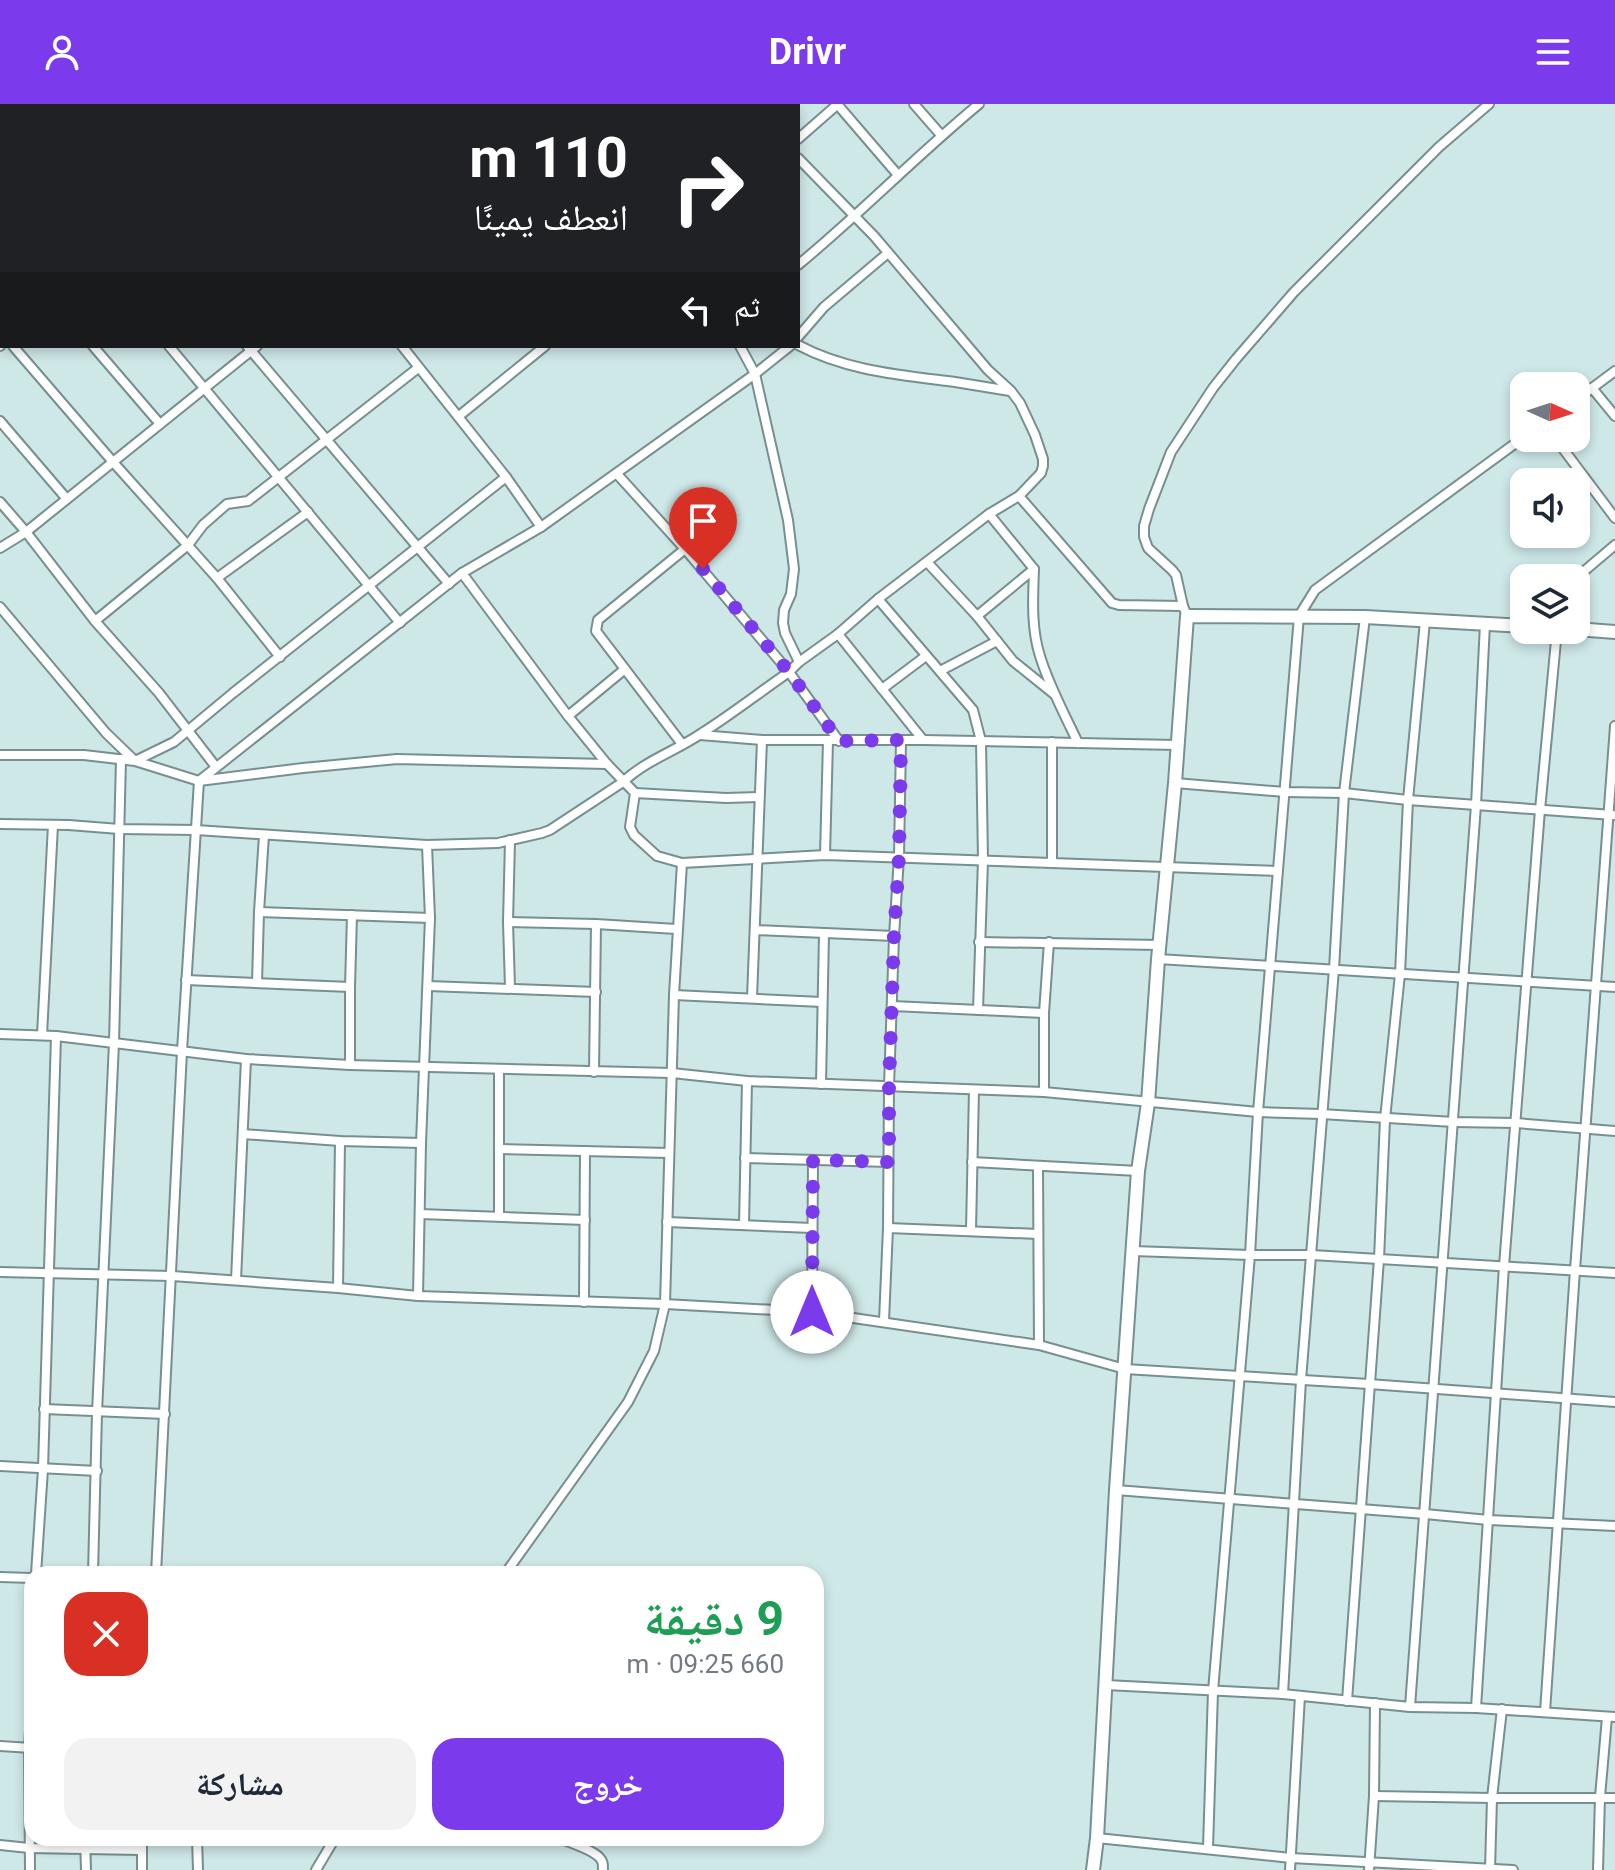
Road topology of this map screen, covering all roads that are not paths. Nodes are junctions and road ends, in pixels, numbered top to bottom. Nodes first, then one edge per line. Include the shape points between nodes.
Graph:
1 (837, 104) edge
2 (914, 104) edge
3 (979, 104) edge
4 (1489, 104) edge
5 (941, 135) junction
6 (800, 137) edge
7 (800, 160) edge
8 (898, 175) junction
9 (856, 216) junction
10 (888, 253) junction
11 (800, 263) edge
12 (800, 335) edge
13 (800, 346) edge
14 (15, 348) edge
15 (95, 348) edge
16 (171, 348) edge
17 (251, 348) edge
18 (403, 348) edge
19 (543, 348) edge
20 (741, 348) edge
21 (788, 348) edge
22 (418, 368) junction
23 (1615, 371) edge
24 (755, 374) junction
25 (1592, 388) joint
26 (205, 390) junction
27 (1011, 391) junction
28 (459, 416) junction
29 (1615, 416) edge
30 (0, 421) edge
31 (160, 424) junction
32 (328, 440) junction
33 (1510, 447) edge
34 (1566, 452) edge
35 (113, 462) junction
36 (617, 474) junction
37 (278, 476) junction
38 (506, 477) junction
39 (1019, 496) junction
40 (66, 498) junction
41 (0, 502) edge
42 (308, 512) junction
43 (989, 514) junction
44 (1615, 518) edge
45 (541, 527) junction
46 (26, 532) junction
47 (188, 545) junction
48 (1615, 545) edge
49 (419, 546) junction
50 (0, 548) edge
51 (685, 549) junction
52 (927, 562) junction
53 (1590, 566) edge
54 (1034, 569) junction
55 (462, 573) junction
56 (217, 578) junction
57 (369, 584) junction
58 (449, 584) junction
59 (878, 599) junction
60 (0, 607) edge
61 (1185, 611) junction
62 (977, 616) junction
63 (1299, 616) junction
64 (1365, 617) junction
65 (95, 621) junction
66 (1425, 621) junction
67 (400, 623) junction
68 (1485, 624) junction
69 (1510, 625) edge
70 (1590, 630) edge
71 (1615, 632) edge
72 (838, 634) junction
73 (997, 641) junction
74 (1556, 644) edge
75 (926, 656) junction
76 (280, 657) junction
77 (799, 662) junction
78 (625, 669) junction
79 (940, 671) junction
80 (789, 672) junction
81 (882, 689) junction
82 (1055, 694) junction
83 (568, 716) junction
84 (1615, 726) edge
85 (189, 731) junction
86 (700, 735) junction
87 (762, 740) junction
88 (901, 740) junction
89 (923, 740) junction
90 (828, 741) junction
91 (839, 741) junction
92 (981, 741) junction
93 (1052, 742) junction
94 (1078, 743) junction
95 (682, 744) junction
96 (1177, 745) junction
97 (0, 755) edge
98 (121, 759) junction
99 (135, 761) junction
100 (607, 764) junction
101 (216, 767) junction
102 (199, 781) junction
103 (623, 782) junction
104 (1175, 783) junction
105 (1285, 792) junction
106 (635, 793) junction
107 (1344, 793) junction
108 (759, 797) junction
109 (1408, 800) junction
110 (1476, 805) junction
111 (1540, 810) junction
112 (1612, 815) edge
113 (0, 824) edge
114 (53, 825) junction
115 (119, 829) junction
116 (196, 830) junction
117 (264, 835) junction
118 (510, 840) junction
119 (427, 845) junction
120 (825, 855) junction
121 (899, 857) junction
122 (758, 860) junction
123 (983, 860) junction
124 (1052, 862) junction
125 (682, 863) junction
126 (1167, 866) junction
127 (1277, 871) junction
128 (259, 912) junction
129 (352, 915) junction
130 (430, 918) junction
131 (508, 922) junction
132 (596, 924) junction
133 (676, 929) junction
134 (755, 930) junction
135 (824, 934) junction
136 (894, 936) junction
137 (979, 942) junction
138 (1049, 942) junction
139 (1160, 945) junction
140 (1158, 959) junction
141 (1269, 966) junction
142 (1334, 969) junction
143 (1400, 974) junction
144 (1463, 979) junction
145 (186, 980) junction
146 (257, 983) junction
147 (1526, 983) junction
148 (428, 986) junction
149 (350, 987) junction
150 (1596, 987) junction
151 (1615, 987) edge
152 (510, 988) junction
153 (596, 992) junction
154 (674, 995) junction
155 (752, 998) junction
156 (822, 1002) junction
157 (892, 1006) junction
158 (978, 1010) junction
159 (1044, 1013) junction
160 (0, 1034) edge
161 (42, 1035) junction
162 (56, 1036) junction
163 (114, 1043) junction
164 (182, 1051) junction
165 (246, 1059) junction
166 (350, 1065) junction
167 (425, 1066) junction
168 (499, 1069) junction
169 (594, 1072) junction
170 (672, 1073) junction
171 (747, 1081) junction
172 (821, 1084) junction
173 (889, 1087) junction
174 (974, 1090) junction
175 (1044, 1092) junction
176 (1148, 1103) junction
177 (1258, 1112) junction
178 (1321, 1114) junction
179 (1385, 1119) junction
180 (1454, 1122) junction
181 (1516, 1123) junction
182 (1586, 1128) junction
183 (1615, 1131) edge
184 (243, 1134) junction
185 (340, 1141) junction
186 (421, 1143) junction
187 (500, 1149) junction
188 (585, 1151) junction
189 (669, 1153) junction
190 (745, 1158) junction
191 (813, 1160) junction
192 (889, 1162) junction
193 (972, 1162) junction
194 (1038, 1166) junction
195 (1138, 1171) junction
196 (420, 1214) junction
197 (499, 1216) junction
198 (585, 1220) junction
199 (667, 1222) junction
200 (744, 1225) junction
201 (812, 1228) junction
202 (888, 1228) junction
203 (971, 1230) junction
204 (1038, 1234) junction
205 (1133, 1251) junction
206 (1250, 1255) junction
207 (1312, 1255) junction
208 (1379, 1259) junction
209 (1443, 1263) junction
210 (1504, 1266) junction
211 (1575, 1270) junction
212 (0, 1272) edge
213 (48, 1273) junction
214 (1615, 1273) edge
215 (103, 1274) junction
216 (172, 1276) junction
217 (236, 1280) junction
218 (338, 1288) junction
219 (418, 1296) junction
220 (584, 1302) junction
221 (665, 1304) junction
222 (812, 1312) junction
223 (884, 1321) junction
224 (1039, 1345) junction
225 (1125, 1369) junction
226 (1240, 1376) junction
227 (1301, 1380) junction
228 (1369, 1384) junction
229 (1434, 1389) junction
230 (1497, 1394) junction
231 (1566, 1397) junction
232 (1615, 1402) edge
233 (44, 1409) junction
234 (97, 1413) junction
235 (165, 1414) junction
236 (0, 1466) edge
237 (43, 1469) junction
238 (97, 1471) junction
239 (1116, 1490) junction
240 (1228, 1498) junction
241 (1294, 1504) junction
242 (1360, 1510) junction
243 (1425, 1514) junction
244 (1489, 1520) junction
245 (1558, 1524) junction
246 (1615, 1526) edge
247 (35, 1566) edge
248 (93, 1566) edge
249 (156, 1566) edge
250 (511, 1566) edge
251 (24, 1576) edge
252 (0, 1577) edge
253 (1106, 1685) junction
254 (1213, 1691) junction
255 (1283, 1694) junction
256 (1300, 1696) junction
257 (1347, 1701) junction
258 (1375, 1703) junction
259 (1410, 1707) junction
260 (1476, 1708) junction
261 (1502, 1709) junction
262 (1545, 1712) junction
263 (1611, 1717) edge
264 (0, 1746) edge
265 (24, 1748) edge
266 (1374, 1796) junction
267 (1600, 1797) junction
268 (1492, 1798) junction
269 (1615, 1798) edge
270 (1097, 1838) junction
271 (0, 1845) edge
272 (141, 1846) edge
273 (197, 1846) edge
274 (330, 1846) edge
275 (578, 1846) edge
276 (29, 1848) junction
277 (1208, 1848) junction
278 (85, 1849) junction
279 (141, 1850) junction
280 (1291, 1858) junction
281 (1369, 1865) edge
282 (1490, 1869) edge
283 (30, 1870) edge
284 (86, 1870) edge
285 (142, 1870) edge
286 (198, 1870) edge
287 (316, 1870) edge
288 (603, 1870) edge
289 (1093, 1870) edge
290 (1290, 1870) edge
291 (1513, 1870) edge
292 (1598, 1870) edge

1 - 6 street
1 - 8 street
2 - 5 street
3 - 5 street
4 - 61 street via 1294,292 1213,388 1171,452 1144,537 1148,548 1176,575
5 - 8 street
7 - 9 street
8 - 9 street
9 - 10 street
9 - 11 street
10 - 12 street
10 - 27 street
13 - 27 street via 889,375
14 - 35 street
15 - 31 street
16 - 26 street
17 - 26 street
17 - 32 street
18 - 22 street
19 - 28 street
20 - 24 street
21 - 24 street
22 - 28 street
22 - 32 street
23 - 25 street
24 - 36 street
24 - 77 street via 788,520 794,569 783,623
25 - 29 street
26 - 31 street
26 - 37 street
27 - 39 street via 1043,459 1041,473
28 - 38 street
30 - 40 street
31 - 35 street
32 - 37 street
32 - 49 street
33 - 63 street via 1315,590
34 - 44 street
35 - 40 street
35 - 47 street
36 - 45 street
36 - 51 street
37 - 42 street
37 - 47 street via 246,502 227,504
38 - 45 street
38 - 49 street
39 - 43 street
39 - 61 street via 1112,603
40 - 46 street
41 - 46 street
42 - 56 street
42 - 57 street
43 - 52 street
43 - 54 street
45 - 55 street
46 - 50 street
46 - 65 street
47 - 56 street
47 - 65 street
48 - 53 street
49 - 57 street
49 - 58 street
51 - 78 street via 598,620 596,631
51 - 80 street
52 - 59 street
52 - 62 street
54 - 62 street
54 - 82 street via 1039,655
55 - 58 street
55 - 83 street
56 - 76 street
57 - 67 street
57 - 76 street
58 - 67 street
59 - 72 street
59 - 75 street
60 - 99 street
61 - 63 street
61 - 96 street
62 - 73 street
63 - 64 street
63 - 105 street
64 - 66 street
64 - 107 street
65 - 85 street
66 - 68 street
66 - 109 street
67 - 101 street
68 - 69 street
68 - 110 street
70 - 71 street
72 - 77 street
72 - 81 street
73 - 79 street
73 - 82 street
74 - 111 street
75 - 79 street
75 - 81 street
76 - 85 street
77 - 80 street
78 - 83 street
78 - 95 street
79 - 92 street via 973,710
80 - 86 street
80 - 91 street
81 - 89 street
82 - 94 street
83 - 100 street
84 - 112 street
85 - 99 street
85 - 101 street
86 - 87 street
86 - 95 street
87 - 90 street
87 - 108 street
88 - 89 street
88 - 91 street
88 - 121 street
89 - 92 street
90 - 91 street
90 - 120 street
92 - 93 street
92 - 123 street
93 - 94 street
93 - 124 street
94 - 96 street
95 - 103 street
96 - 104 street
97 - 98 street
98 - 99 street
98 - 115 street
99 - 102 street
100 - 102 street via 397,759
100 - 103 street
101 - 102 street
102 - 116 street
103 - 106 street
103 - 118 street via 550,830
104 - 105 street
104 - 126 street
105 - 107 street
105 - 127 street
106 - 108 street
106 - 125 street via 630,827 634,835 657,856
107 - 109 street
107 - 142 street
108 - 122 street
109 - 110 street
109 - 143 street
110 - 111 street
110 - 144 street
111 - 112 street
111 - 147 street
112 - 150 street
113 - 114 street
114 - 115 street
114 - 161 street
115 - 116 street
115 - 163 street
116 - 117 street
116 - 145 street
117 - 119 street
117 - 128 street
118 - 119 street
118 - 131 street
119 - 130 street
120 - 121 street
120 - 122 street
121 - 123 street
121 - 136 street
122 - 125 street
122 - 134 street
123 - 124 street
123 - 137 street
124 - 126 street
125 - 133 street
126 - 127 street
126 - 139 street
127 - 141 street
128 - 129 street
128 - 146 street
129 - 130 street
129 - 149 street
130 - 148 street
131 - 132 street
131 - 152 street
132 - 133 street
132 - 153 street
133 - 154 street
134 - 135 street
134 - 155 street
135 - 136 street
135 - 156 street
136 - 157 street
137 - 138 street
137 - 158 street
138 - 139 street
138 - 159 street
139 - 140 street
140 - 141 street
140 - 176 street
141 - 142 street
141 - 177 street
142 - 143 street
142 - 178 street
143 - 144 street
143 - 179 street
144 - 147 street
144 - 180 street
145 - 146 street
145 - 164 street
146 - 149 street
147 - 150 street
147 - 181 street
148 - 152 street
148 - 167 street
149 - 166 street
150 - 151 street
150 - 182 street
152 - 153 street
153 - 169 street
154 - 155 street
154 - 170 street
155 - 156 street
156 - 172 street
157 - 158 street
157 - 173 street
158 - 159 street
159 - 175 street
160 - 161 street
161 - 162 street
162 - 163 street
162 - 213 street
163 - 164 street
163 - 215 street
164 - 165 street
164 - 216 street
165 - 166 street
165 - 184 street
166 - 167 street
167 - 168 street
167 - 186 street
168 - 169 street
168 - 187 street
169 - 170 street
170 - 171 street
170 - 189 street
171 - 172 street
171 - 190 street
172 - 173 street
173 - 174 street
173 - 192 street
174 - 175 street
174 - 193 street
175 - 176 street
176 - 177 street
176 - 195 street
177 - 178 street
177 - 206 street
178 - 179 street
178 - 207 street
179 - 180 street
179 - 208 street
180 - 181 street
180 - 209 street
181 - 182 street
181 - 210 street
182 - 183 street
182 - 211 street
184 - 185 street
184 - 217 street
185 - 186 street
185 - 218 street
186 - 196 street
187 - 188 street
187 - 197 street
188 - 189 street
188 - 198 street
189 - 199 street
190 - 191 street
190 - 200 street
191 - 192 street
191 - 201 street
192 - 202 street
193 - 194 street
193 - 203 street
194 - 195 street
194 - 204 street
195 - 205 street
196 - 197 street
196 - 219 street
197 - 198 street
198 - 220 street
199 - 200 street
199 - 221 street
200 - 201 street
201 - 222 street
202 - 203 street
202 - 223 street
203 - 204 street
204 - 224 street
205 - 206 street
205 - 225 street
206 - 207 street
206 - 226 street
207 - 208 street
207 - 227 street
208 - 209 street
208 - 228 street
209 - 210 street
209 - 229 street
210 - 211 street
210 - 230 street
211 - 214 street
211 - 231 street
212 - 213 street
213 - 215 street
213 - 233 street
215 - 216 street
215 - 234 street
216 - 217 street
216 - 235 street
217 - 218 street
218 - 219 street
219 - 220 street
220 - 221 street
221 - 222 street
221 - 250 street via 654,1351 628,1402
222 - 223 street
223 - 224 street
224 - 225 street
225 - 226 street
225 - 239 street
226 - 227 street
226 - 240 street
227 - 228 street
227 - 241 street
228 - 229 street
228 - 242 street
229 - 230 street
229 - 243 street
230 - 231 street
230 - 244 street
231 - 232 street
231 - 245 street
233 - 234 street
233 - 237 street
234 - 235 street
234 - 238 street
235 - 249 street
236 - 237 street
237 - 238 street
237 - 247 street
238 - 248 street
239 - 240 street
239 - 253 street
240 - 241 street
240 - 254 street
241 - 242 street
241 - 255 street
242 - 243 street
242 - 257 street
243 - 244 street
243 - 259 street
244 - 245 street
244 - 260 street
245 - 246 street
245 - 262 street
251 - 252 street
253 - 254 street
253 - 270 street
254 - 255 street
254 - 277 street
255 - 256 street
256 - 257 street
256 - 280 street
257 - 258 street
258 - 259 street
258 - 266 street
259 - 260 street
260 - 261 street
261 - 262 street
261 - 268 street
262 - 263 street
263 - 267 street
264 - 265 street
266 - 268 street
266 - 281 street
267 - 268 street
267 - 269 street
267 - 292 street
268 - 282 street
270 - 277 street
270 - 289 street
271 - 276 street
272 - 279 street
273 - 286 street
274 - 287 street
275 - 288 street via 600,1857
276 - 278 street
276 - 283 street
277 - 280 street
278 - 279 street
278 - 284 street
279 - 285 street
280 - 281 street
280 - 290 street
281 - 282 street
282 - 291 street

